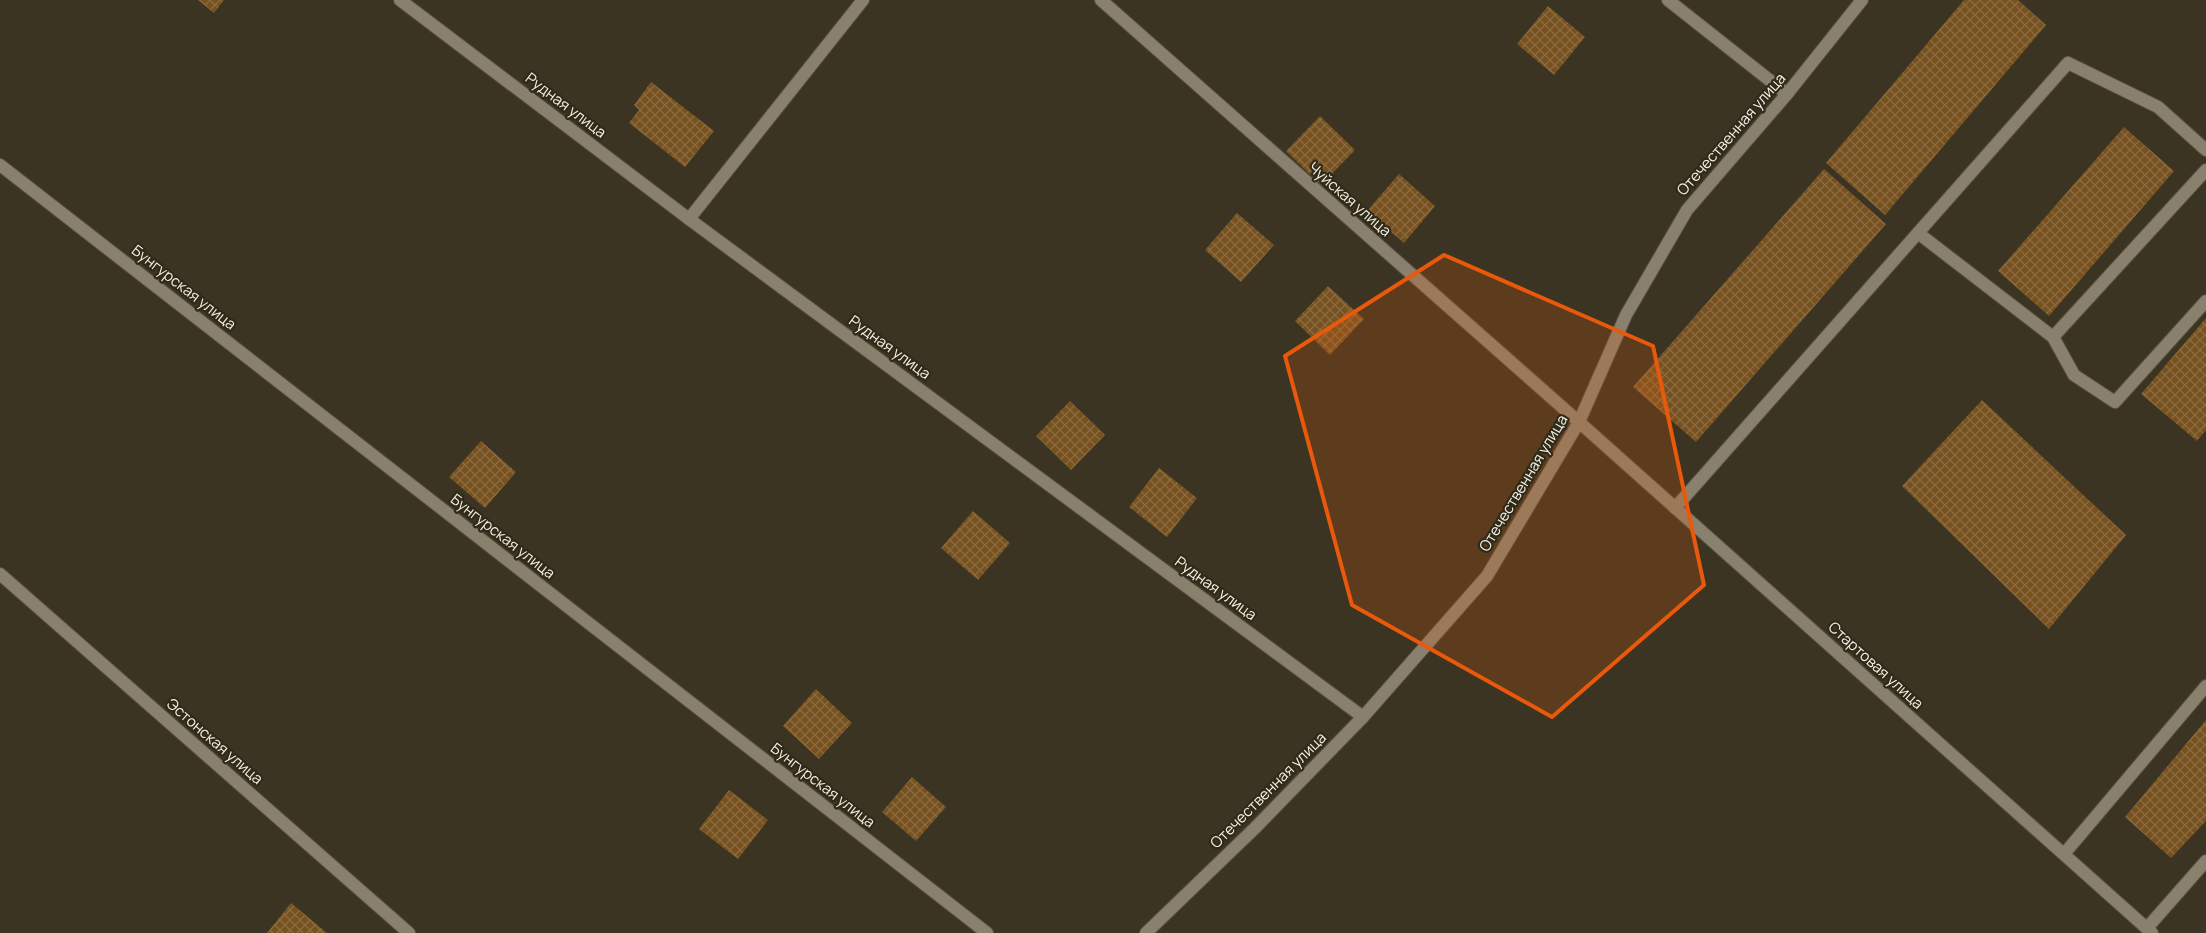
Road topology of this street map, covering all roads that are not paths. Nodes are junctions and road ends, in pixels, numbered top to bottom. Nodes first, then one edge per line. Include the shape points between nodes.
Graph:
1 (400, 0) edge
2 (863, 0) edge
3 (1101, 0) edge
4 (1668, 0) edge
5 (1862, 0) edge
6 (1787, 94) junction
7 (2206, 150) edge
8 (0, 165) edge
9 (2206, 170) edge
10 (689, 219) junction
11 (1918, 233) junction
12 (2206, 301) edge
13 (2053, 337) junction
14 (1579, 422) junction
15 (1675, 508) junction
16 (0, 574) edge
17 (2206, 686) edge
18 (1363, 717) junction
19 (2064, 854) junction
20 (2206, 861) edge
21 (2150, 930) edge
22 (409, 933) edge
23 (987, 933) edge
24 (1146, 933) edge

1 - 10 street, Рудная улица
2 - 10 street
3 - 14 street, Чуйская улица
4 - 6 street
5 - 6 street, Отечественная улица
6 - 14 street, Отечественная улица via 1687,210 1626,315
7 - 11 street via 2158,107 2068,63
8 - 23 street, Бунгурская улица
9 - 13 street
10 - 18 street, Рудная улица
11 - 13 street
11 - 15 street
12 - 13 street via 2115,402 2074,375
14 - 15 street, Стартовая улица
14 - 18 street, Отечественная улица via 1487,576
15 - 19 street, Стартовая улица
16 - 22 street, Эстонская улица
17 - 19 street
18 - 24 street, Отечественная улица
19 - 21 street, Стартовая улица
20 - 21 street

